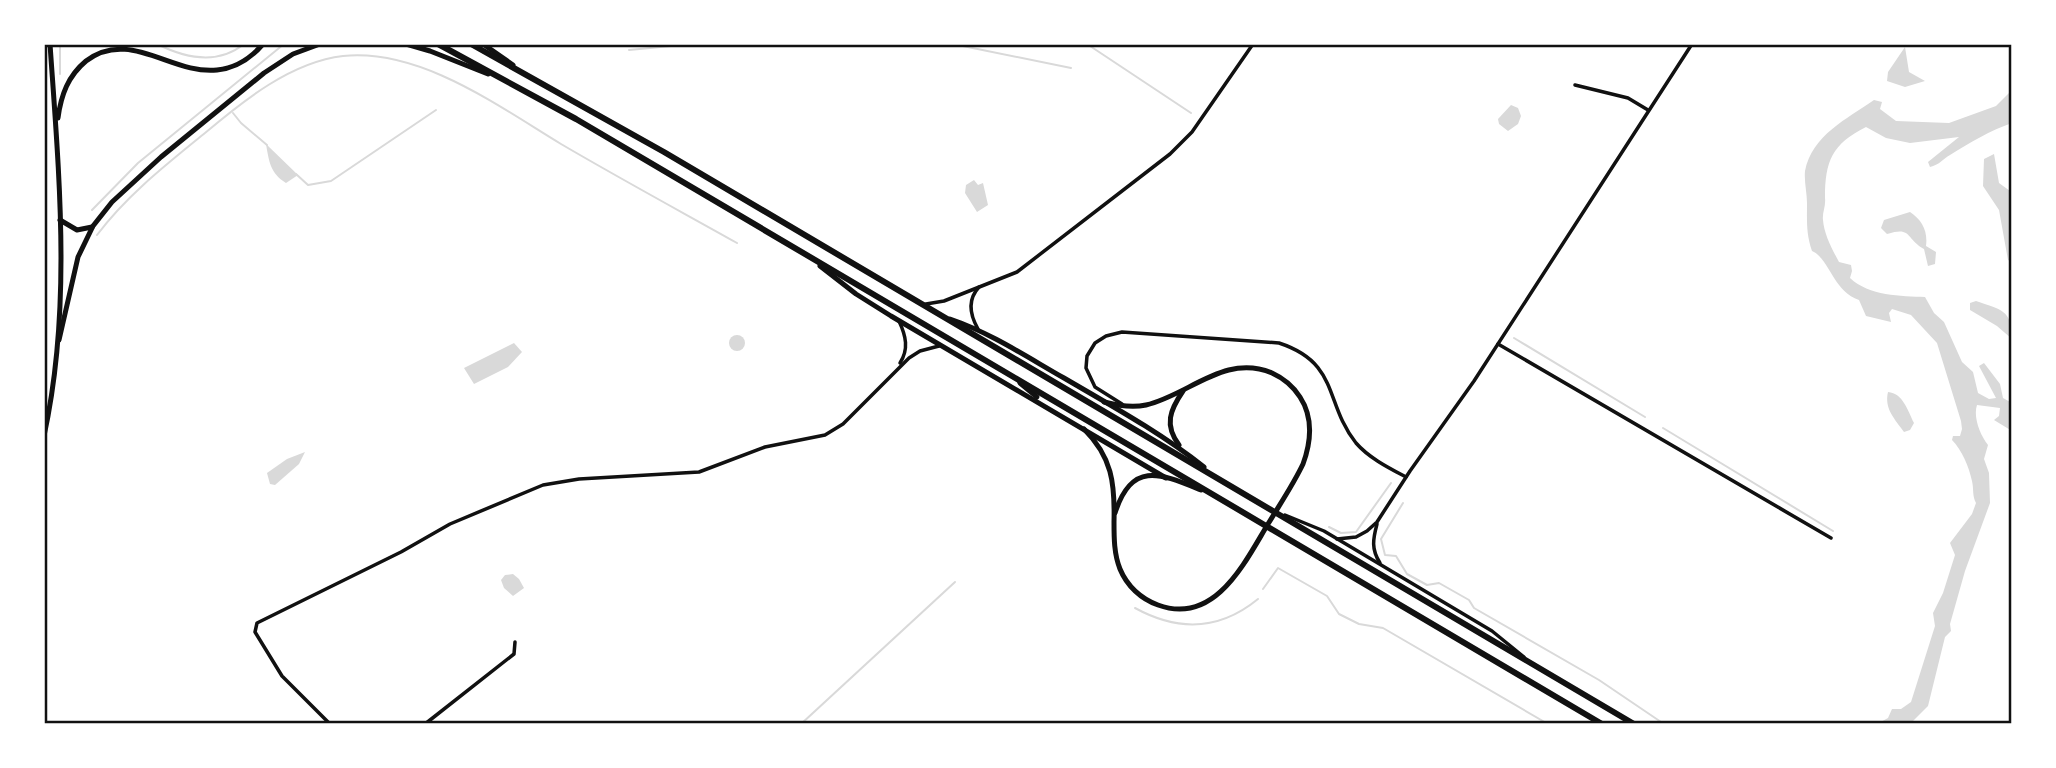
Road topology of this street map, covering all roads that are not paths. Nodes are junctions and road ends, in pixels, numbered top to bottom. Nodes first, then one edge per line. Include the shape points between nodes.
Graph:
1 (50, 44) edge
2 (263, 44) edge
3 (320, 44) edge
4 (405, 44) edge
5 (438, 44) edge
6 (471, 44) edge
7 (483, 44) edge
8 (1253, 44) edge
9 (1692, 44) edge
10 (524, 73) junction
11 (516, 85) junction
12 (1575, 85) dead end
13 (1649, 110) junction
14 (57, 128) junction
15 (60, 220) junction
16 (93, 226) junction
17 (810, 258) junction
18 (980, 285) junction
19 (915, 302) junction
20 (930, 311) junction
21 (900, 321) junction
22 (978, 329) junction
23 (59, 340) junction
24 (1498, 344) junction
25 (943, 347) junction
26 (900, 365) junction
27 (1007, 373) junction
28 (1183, 391) junction
29 (1104, 402) junction
30 (1127, 407) junction
31 (1052, 409) junction
32 (1084, 429) junction
33 (44, 436) edge
34 (1180, 447) junction
35 (1406, 477) junction
36 (1166, 478) junction
37 (1222, 483) junction
38 (1217, 497) junction
39 (1263, 506) junction
40 (1114, 516) junction
41 (1377, 522) junction
42 (1831, 538) dead end
43 (1337, 539) junction
44 (1382, 566) junction
45 (515, 642) dead end
46 (1542, 671) junction
47 (330, 724) edge
48 (425, 724) edge
49 (1602, 724) edge
50 (1634, 724) edge

1 - 14 main road
2 - 14 main road via 240,63 215,70 191,68 137,51 96,55 67,83
3 - 16 main road via 293,54 264,73 125,189
4 - 11 main road
5 - 11 highway
6 - 10 highway
7 - 10 main road
8 - 18 street via 1192,132 1170,154 1017,272
9 - 13 street
10 - 19 highway
11 - 17 highway
12 - 13 street via 1628,98
13 - 24 street
14 - 15 main road
15 - 16 main road via 77,230
15 - 23 main road
16 - 23 main road via 76,265
17 - 21 main road
17 - 27 highway
18 - 19 street via 937,303
18 - 22 street via 971,307
19 - 20 highway
20 - 22 main road
20 - 37 highway
21 - 25 main road
21 - 26 street via 906,347
22 - 29 main road
23 - 33 main road
24 - 35 street
24 - 42 street
25 - 26 street via 920,351
25 - 31 main road
26 - 47 street via 843,424 825,435 765,447 699,472 543,485 450,524 257,623 255,632 282,676
27 - 31 main road
27 - 38 highway
28 - 30 main road
28 - 34 main road via 1169,418
28 - 40 main road via 1238,368 1269,372 1288,383 1304,403 1309,432 1306,456 1291,485 1229,585 1191,606 1162,607 1139,594 1122,573
29 - 30 main road
29 - 34 main road
30 - 35 street via 1095,387 1087,375 1087,356 1106,336 1138,332 1279,343 1299,351 1323,373 1359,446
31 - 32 main road
32 - 36 main road
32 - 40 main road via 1109,464
34 - 37 main road
35 - 41 street
36 - 38 main road
36 - 40 main road via 1133,480
37 - 39 highway
38 - 49 highway
39 - 43 street
39 - 46 highway
41 - 43 street via 1356,537
41 - 44 street via 1372,541
43 - 44 street
44 - 46 street via 1492,631
45 - 48 street via 514,653
46 - 50 highway

